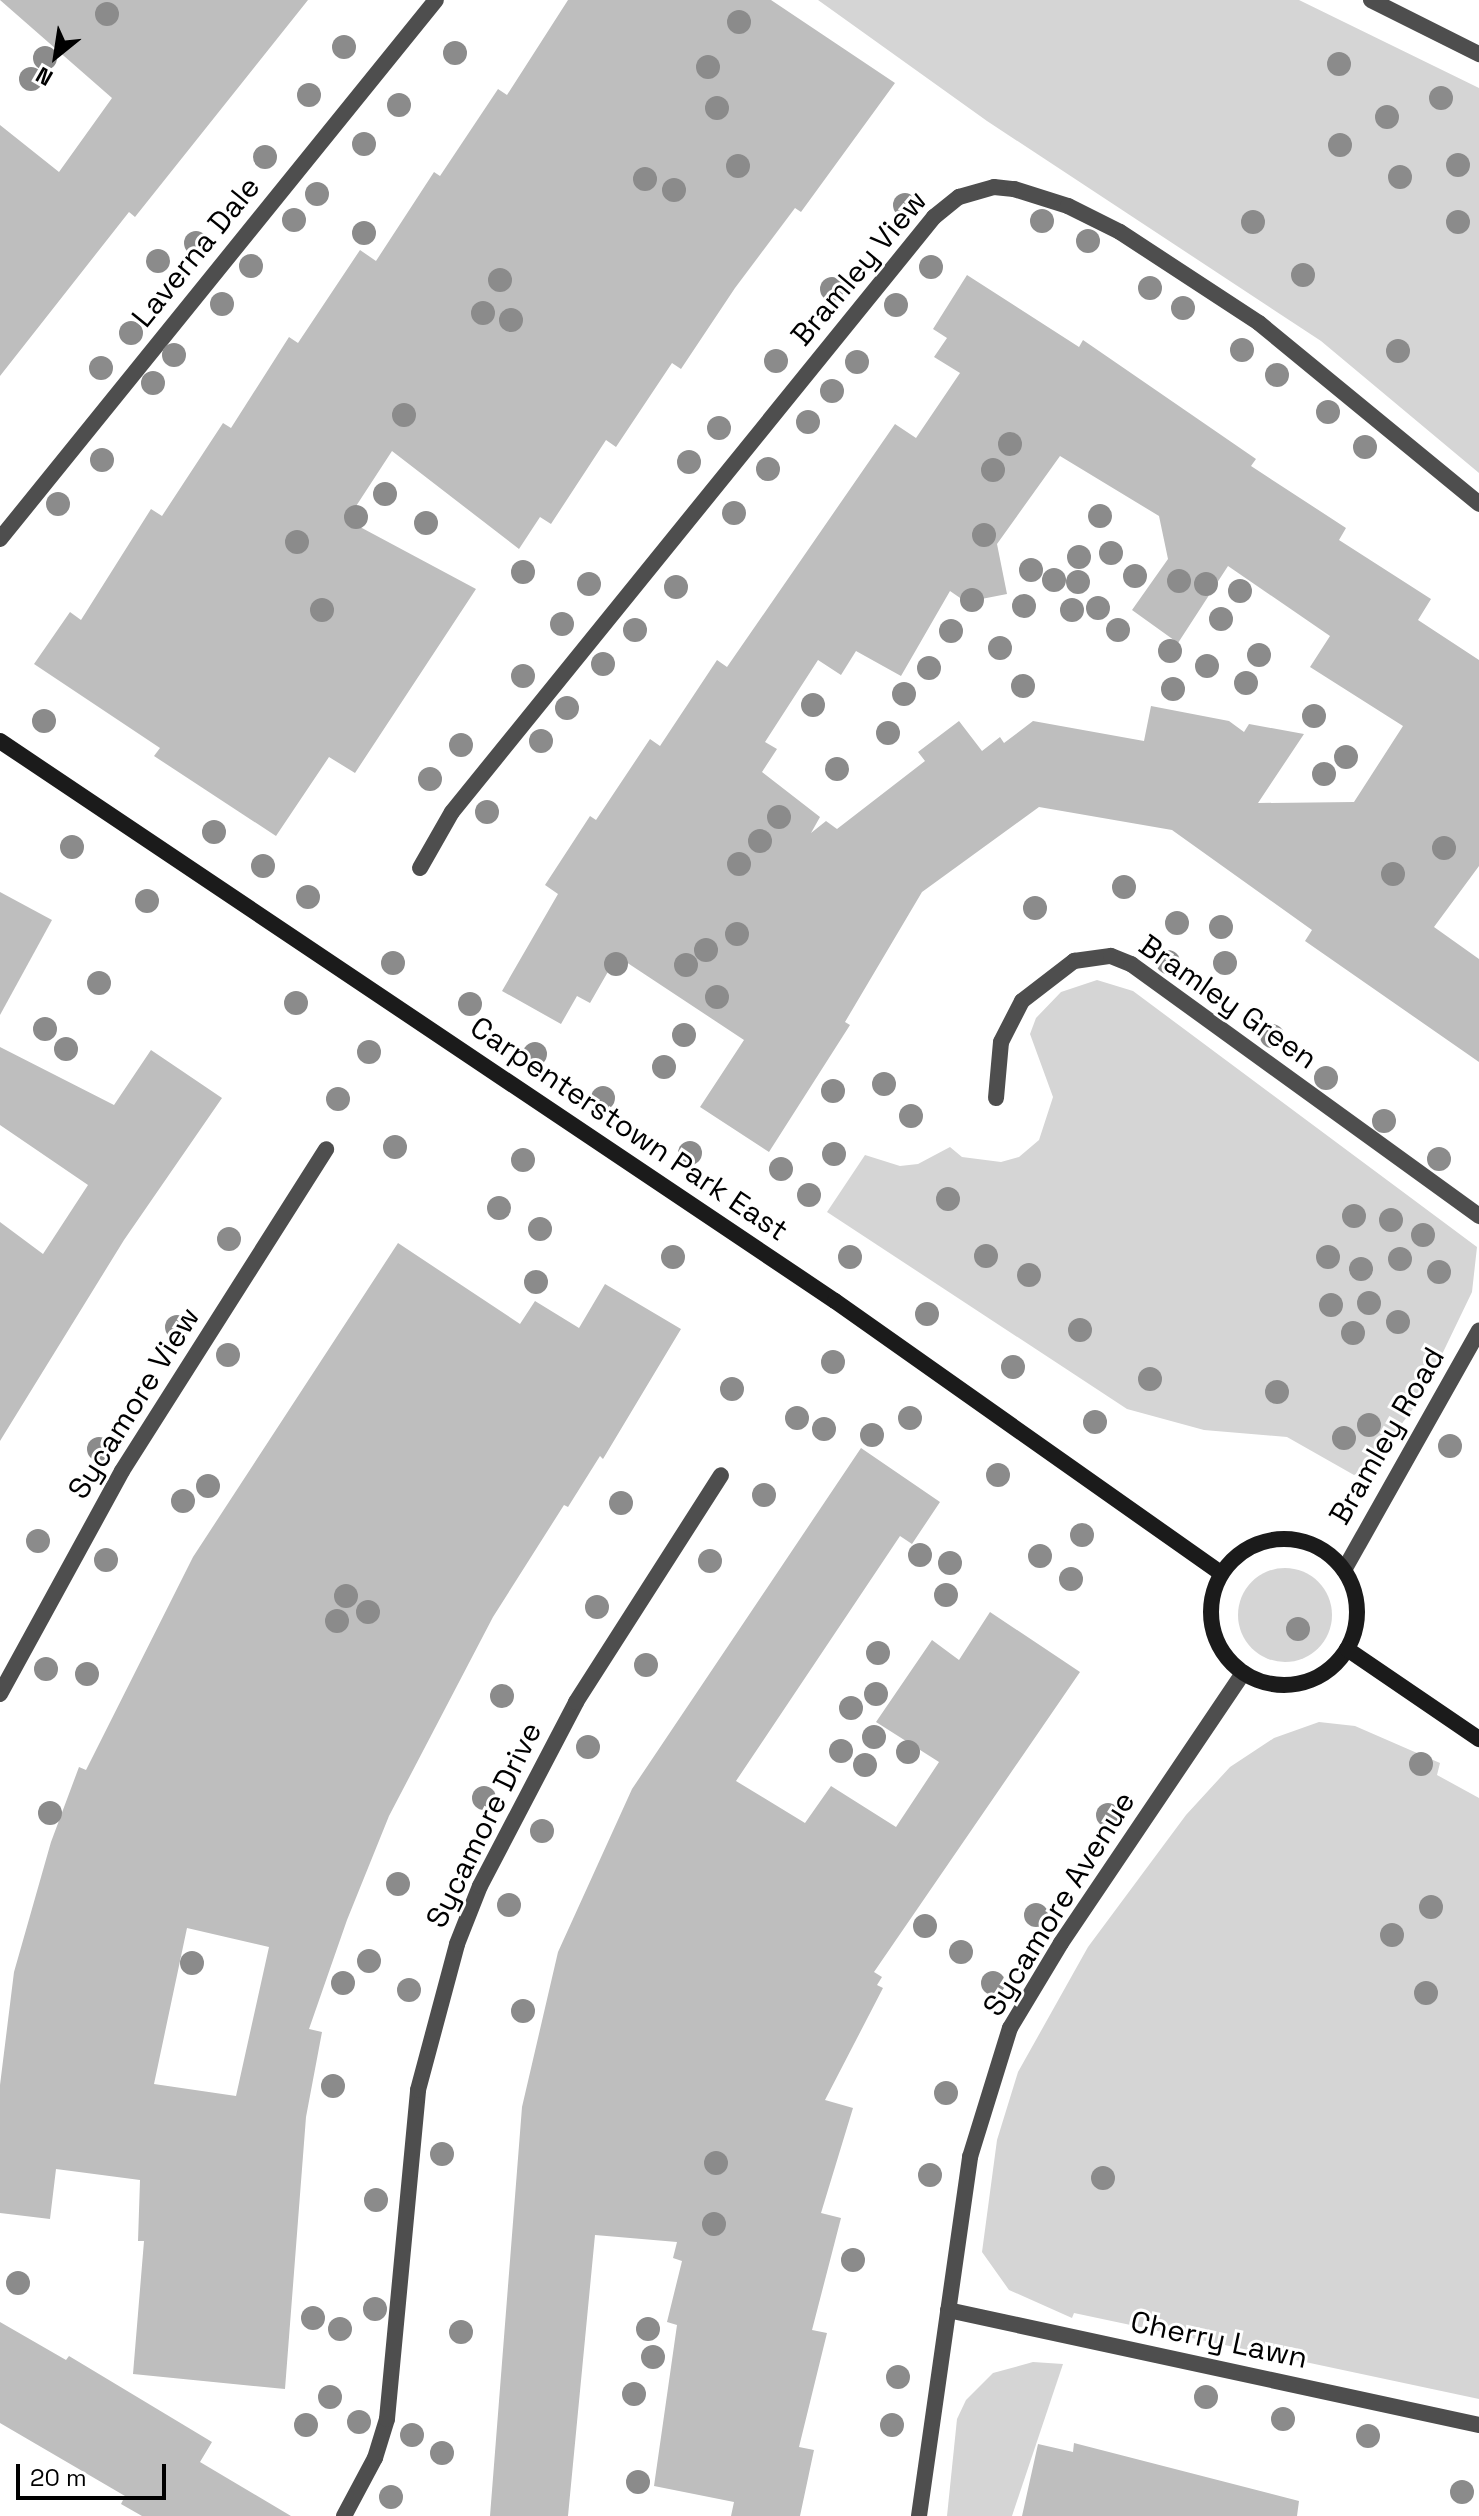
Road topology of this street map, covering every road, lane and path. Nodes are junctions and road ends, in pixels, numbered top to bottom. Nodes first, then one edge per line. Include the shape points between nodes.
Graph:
1 (436, 0) edge
2 (1371, 0) edge
3 (1479, 54) edge
4 (1479, 504) edge
5 (0, 539) edge
6 (0, 741) edge
7 (420, 868) dead end
8 (996, 1098) dead end
9 (326, 1149) dead end
10 (1479, 1216) edge
11 (1479, 1330) edge
12 (721, 1475) dead end
13 (1344, 1570) junction
14 (1221, 1573) junction
15 (1347, 1649) junction
16 (1243, 1673) junction
17 (0, 1694) edge
18 (1479, 1739) edge
19 (948, 2310) junction
20 (1479, 2425) edge
21 (344, 2516) edge
22 (919, 2516) edge

1 - 5 street, Laverna Dale
2 - 3 street
4 - 7 street, Bramley View via 1259,323 1120,232 1068,206 1014,189 994,187 959,197 924,229 452,812
6 - 14 street, Carpenterstown Park East via 835,1301
8 - 10 street, Bramley Green via 1001,1042 1022,1001 1074,961 1111,956 1131,964
9 - 17 street, Sycamore View via 122,1471
11 - 13 street, Bramley Road
12 - 21 street, Sycamore Drive via 576,1702 480,1886 457,1944 418,2090 387,2419 375,2458
13 - 14 street via 1327,1553 1282,1539 1237,1555
13 - 15 street via 1357,1609
14 - 16 street via 1211,1605 1214,1639
15 - 16 street via 1312,1681 1264,1684
15 - 18 street
16 - 19 street, Sycamore Avenue via 1061,1943 1010,2028 970,2157
19 - 20 street, Cherry Lawn
19 - 22 street, Sycamore Avenue

